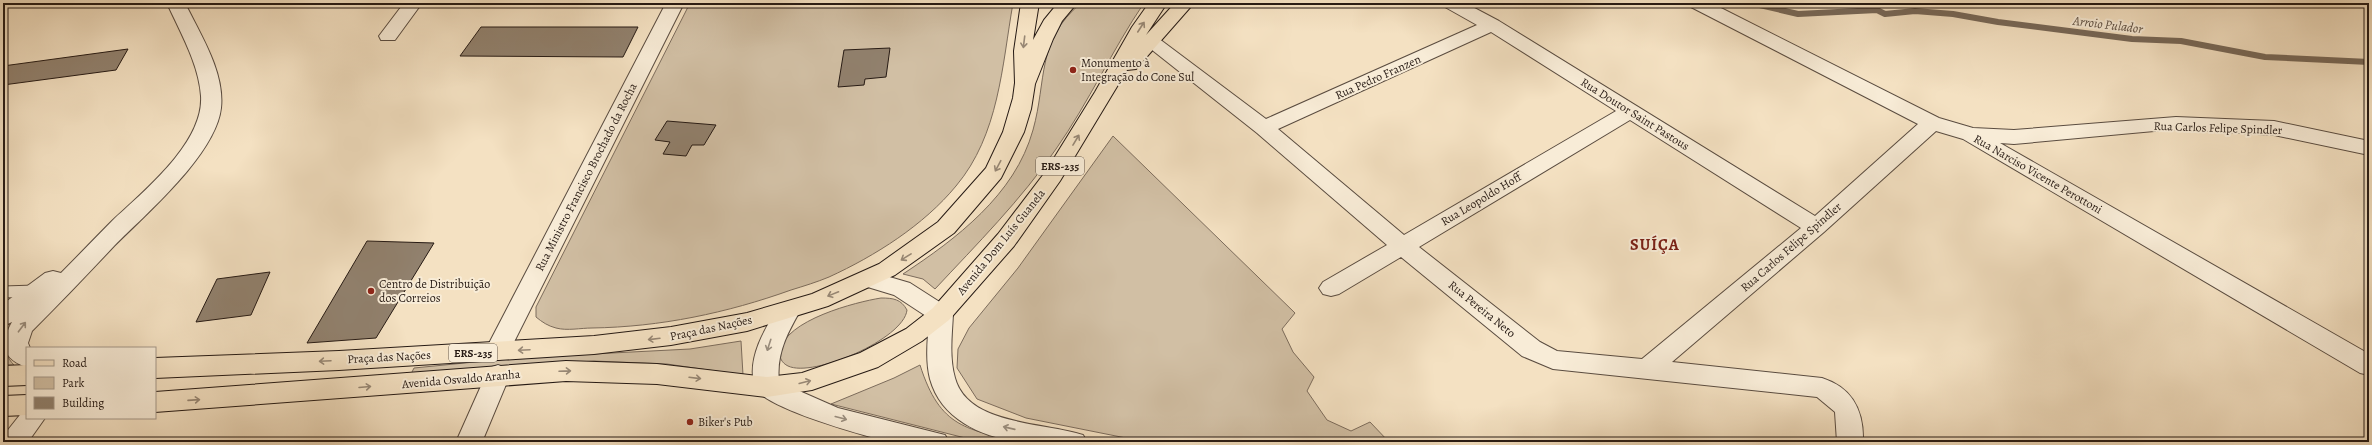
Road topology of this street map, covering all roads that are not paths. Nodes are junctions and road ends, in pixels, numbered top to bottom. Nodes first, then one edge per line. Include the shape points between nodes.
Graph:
1 (176, 3) edge
2 (413, 3) edge
3 (675, 3) edge
4 (1030, 3) edge
5 (1068, 3) edge
6 (1158, 3) edge
7 (1185, 3) edge
8 (1451, 3) edge
9 (1697, 3) edge
10 (1492, 25) junction
11 (388, 36) dead end
12 (1151, 42) junction
13 (1025, 87) junction
14 (1106, 89) junction
15 (1631, 111) junction
16 (1932, 123) junction
17 (1264, 128) junction
18 (1970, 134) junction
19 (2369, 148) edge
20 (1816, 227) junction
21 (1403, 246) junction
22 (869, 280) junction
23 (1331, 288) dead end
24 (3, 292) edge
25 (47, 292) junction
26 (788, 311) junction
27 (941, 314) junction
28 (3, 317) edge
29 (26, 358) edge
30 (498, 363) junction
31 (271, 364) junction
32 (2369, 366) edge
33 (156, 368) edge
34 (1647, 369) junction
35 (26, 375) edge
36 (3, 376) edge
37 (156, 382) edge
38 (767, 387) junction
39 (156, 402) edge
40 (26, 405) edge
41 (3, 406) edge
42 (31, 419) edge
43 (13, 442) edge
44 (469, 442) edge
45 (936, 442) edge
46 (1074, 442) edge
47 (1850, 442) edge

1 - 25 street via 202,62 211,96 211,110 204,127 178,167 119,228
2 - 11 street
3 - 30 street, Rua Ministro Francisco Brochado da Rocha
4 -> 13 main road, ERS-235 via 1023,51
5 - 13 main road via 1048,26
14 -> 6 main road, Avenida Dom Luís Guanela / ERS-235 via 1122,58
7 - 12 main road
8 - 10 street, Rua Doutor Saint Pastous
9 - 16 street, Rua Narciso Vicente Perottoni
10 - 15 street, Rua Doutor Saint Pastous
10 - 17 street, Rua Pedro Franzen
12 - 14 main road
12 - 17 street, Rua Pereira Neto
13 -> 22 main road, ERS-235 via 1007,148 994,172 974,198 932,238
27 -> 14 main road, Avenida Dom Luís Guanela / ERS-235 via 1006,240 1053,176
15 - 20 street, Rua Doutor Saint Pastous
15 - 21 street, Rua Leopoldo Hoff
16 - 18 street, Rua Narciso Vicente Perottoni
16 - 20 street, Rua Carlos Felipe Spindler
17 - 21 street, Rua Pereira Neto
18 - 19 street, Rua Carlos Felipe Spindler via 2014,137 2176,123 2274,128
18 - 32 street, Rua Narciso Vicente Perottoni
20 - 34 street, Rua Carlos Felipe Spindler
21 - 23 street, Rua Leopoldo Hoff
21 - 34 street, Rua Pereira Neto via 1530,349 1553,360
22 -> 26 main road, ERS-235
22 - 27 street via 902,289
24 - 25 lane
25 - 28 street
29 -> 25 street via 19,354 15,347 18,333
26 -> 30 main road, Praça das Nações / ERS-235 via 703,331
26 -> 38 street via 766,354 764,368
38 -> 27 main road, Avenida Dom Luís Guanela / ERS-235 via 802,383 869,360 914,335
46 -> 27 street via 985,421 959,408 948,392 942,375 939,348
30 -> 31 main road, Praça das Nações / ERS-235
30 -> 38 main road, Avenida Osvaldo Aranha / ERS-235 via 566,371 616,371
39 -> 30 main road, Avenida Osvaldo Aranha / ERS-235 via 332,390
30 - 44 street, Rua Ministro Francisco Brochado da Rocha
31 - 33 main road, Praça das Nações / ERS-235
31 - 37 main road
34 - 47 street, Rua Pereira Neto via 1822,388 1839,397 1849,413
35 - 36 main road
38 -> 45 street via 835,417
40 - 41 main road
42 - 43 street

